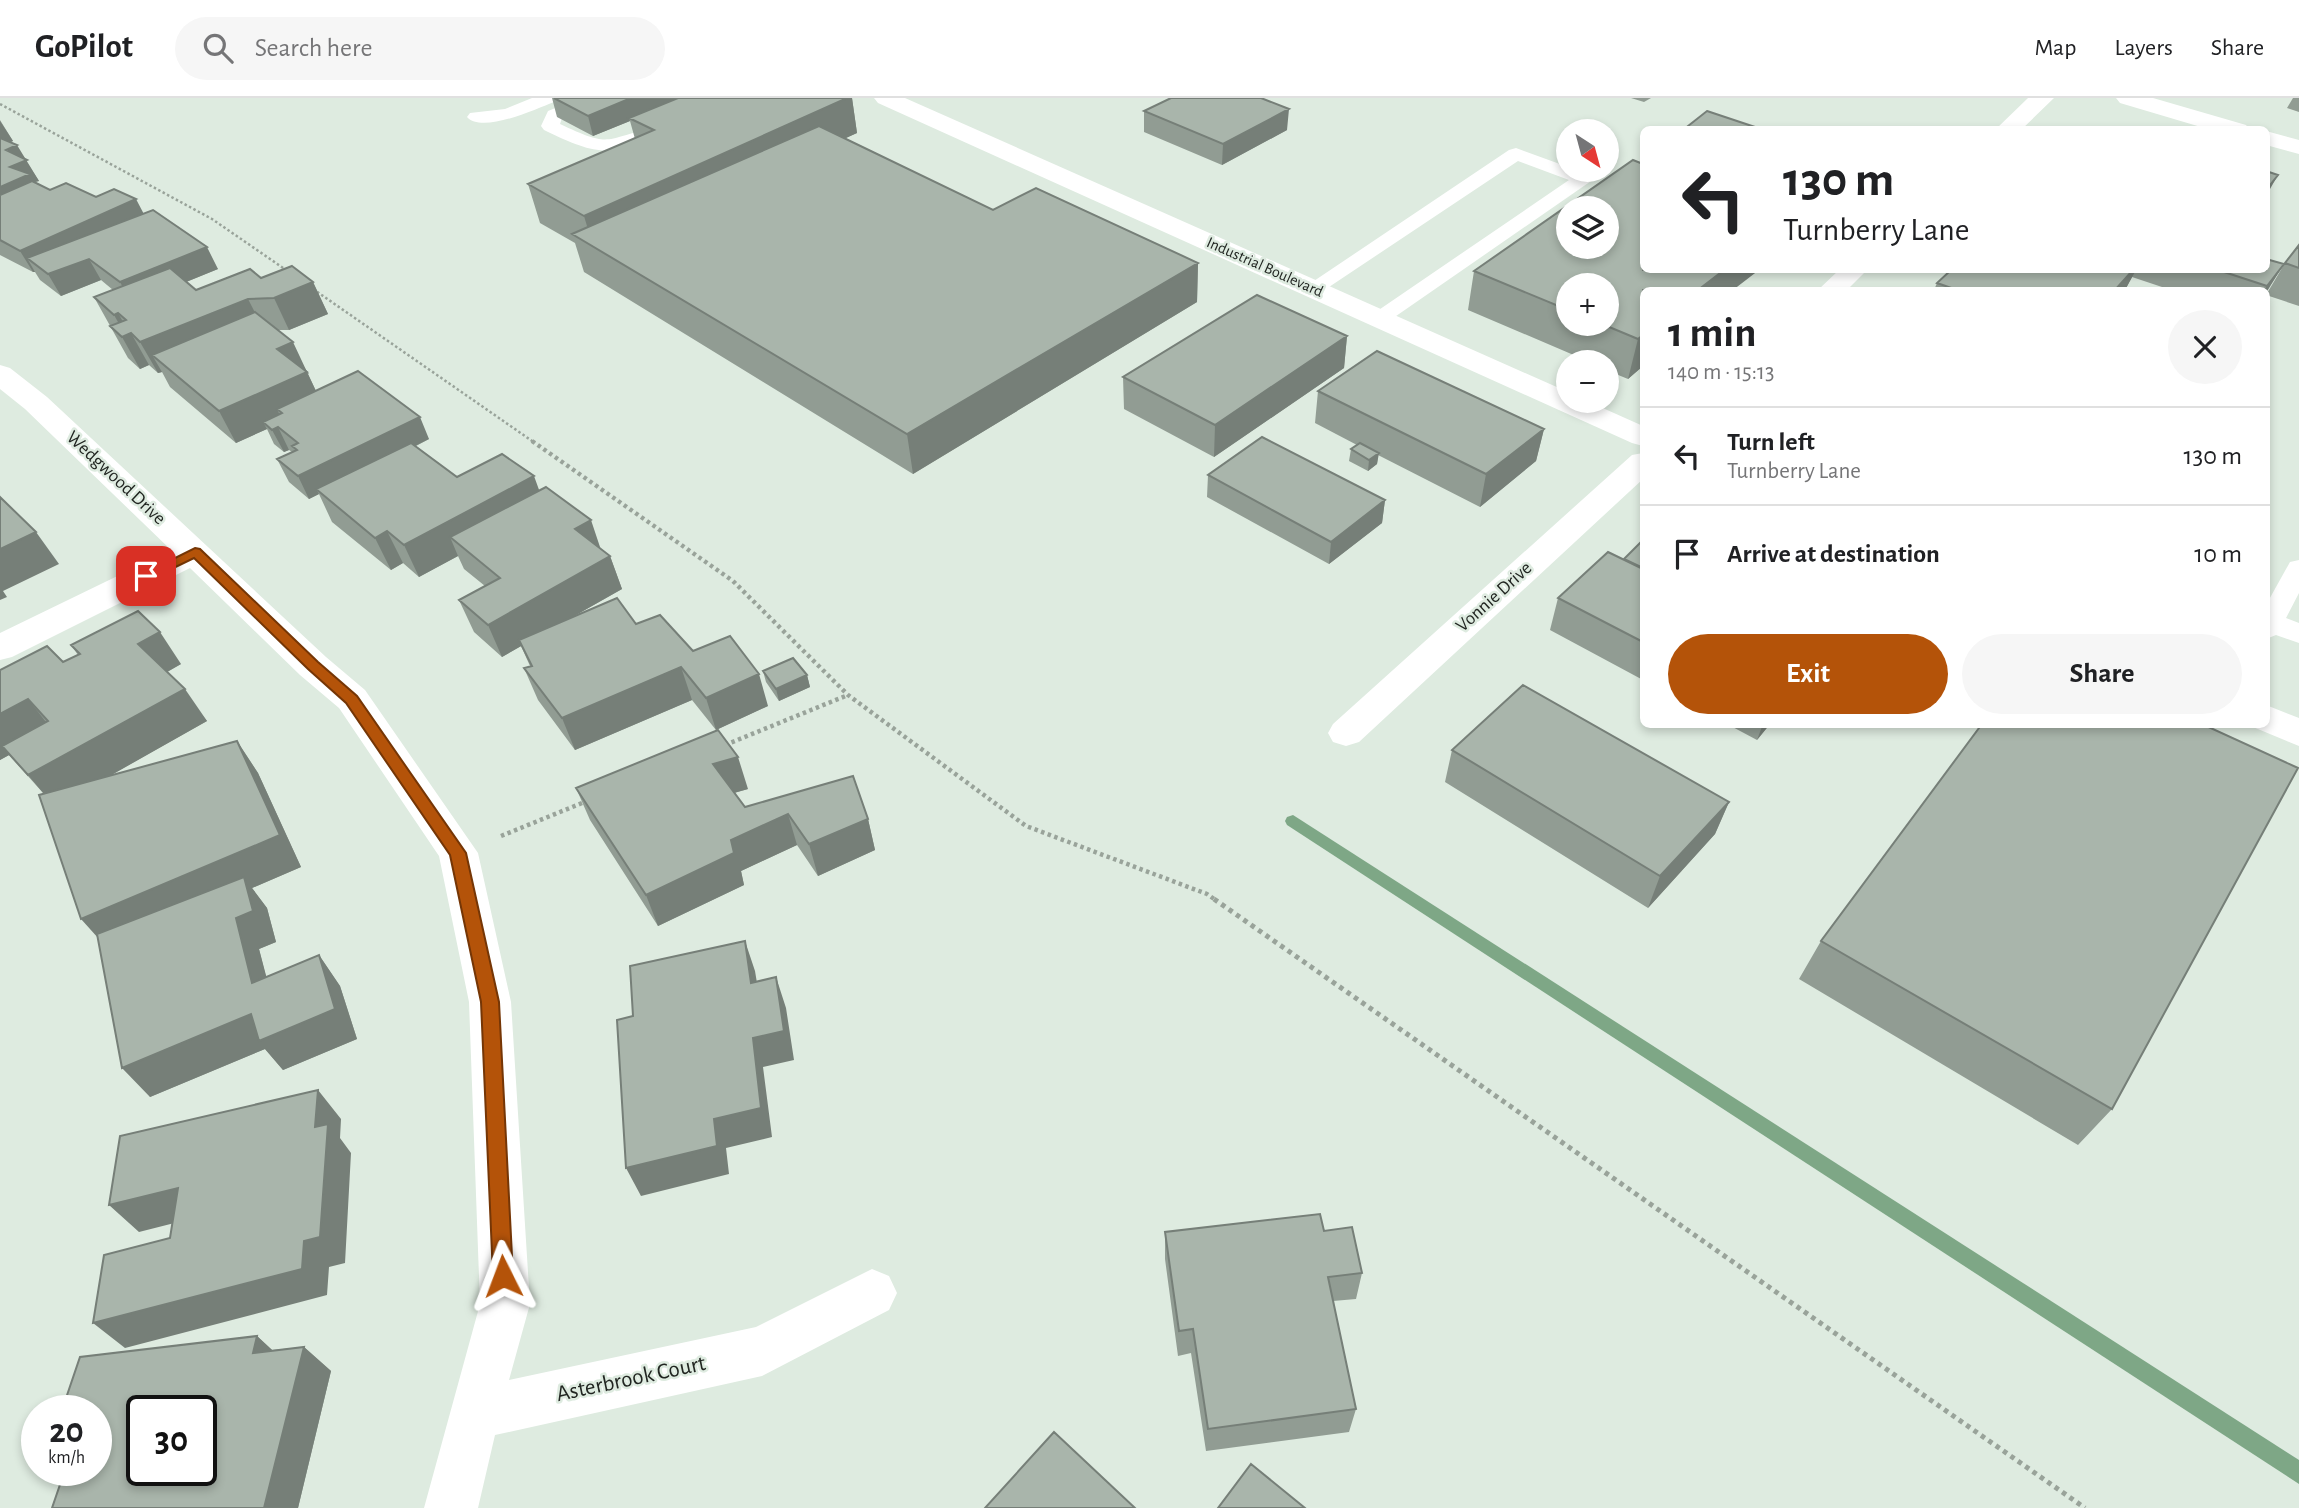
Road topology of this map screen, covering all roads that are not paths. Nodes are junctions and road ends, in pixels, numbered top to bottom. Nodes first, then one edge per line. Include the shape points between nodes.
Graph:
1 (548, 98) edge
2 (595, 98) edge
3 (886, 98) edge
4 (2042, 98) edge
5 (2128, 98) edge
6 (476, 117) dead end
7 (2011, 126) edge
8 (2224, 126) edge
9 (668, 128) edge
10 (2270, 139) edge
11 (2299, 147) edge
12 (1851, 273) edge
13 (1834, 287) edge
14 (1314, 289) junction
15 (1378, 318) junction
16 (0, 374) edge
17 (1640, 436) edge
18 (1640, 465) edge
19 (195, 552) junction
20 (2299, 568) edge
21 (2270, 622) edge
22 (2270, 627) edge
23 (2299, 634) edge
24 (0, 648) edge
25 (2270, 720) edge
26 (1346, 733) dead end
27 (2299, 733) edge
28 (872, 1293) dead end
29 (474, 1414) junction
30 (451, 1508) edge

1 - 6 lane via 508,114
2 - 9 lane via 554,115 550,127 595,148 621,147
3 - 14 street, Industrial Boulevard
4 - 7 street
5 - 8 street
10 - 11 street
12 - 13 street
14 - 15 street, Industrial Boulevard
14 - 15 lane via 1516,154 1584,179
15 - 17 street, Industrial Boulevard
16 - 19 street, Wedgwood Drive
18 - 26 street, Vonnie Drive
19 - 24 street
19 - 29 street, Wedgwood Drive via 352,699 458,853 490,1002 505,1304
20 - 21 lane
22 - 23 lane
25 - 27 street
28 - 29 street, Asterbrook Court via 762,1351
29 - 30 street

